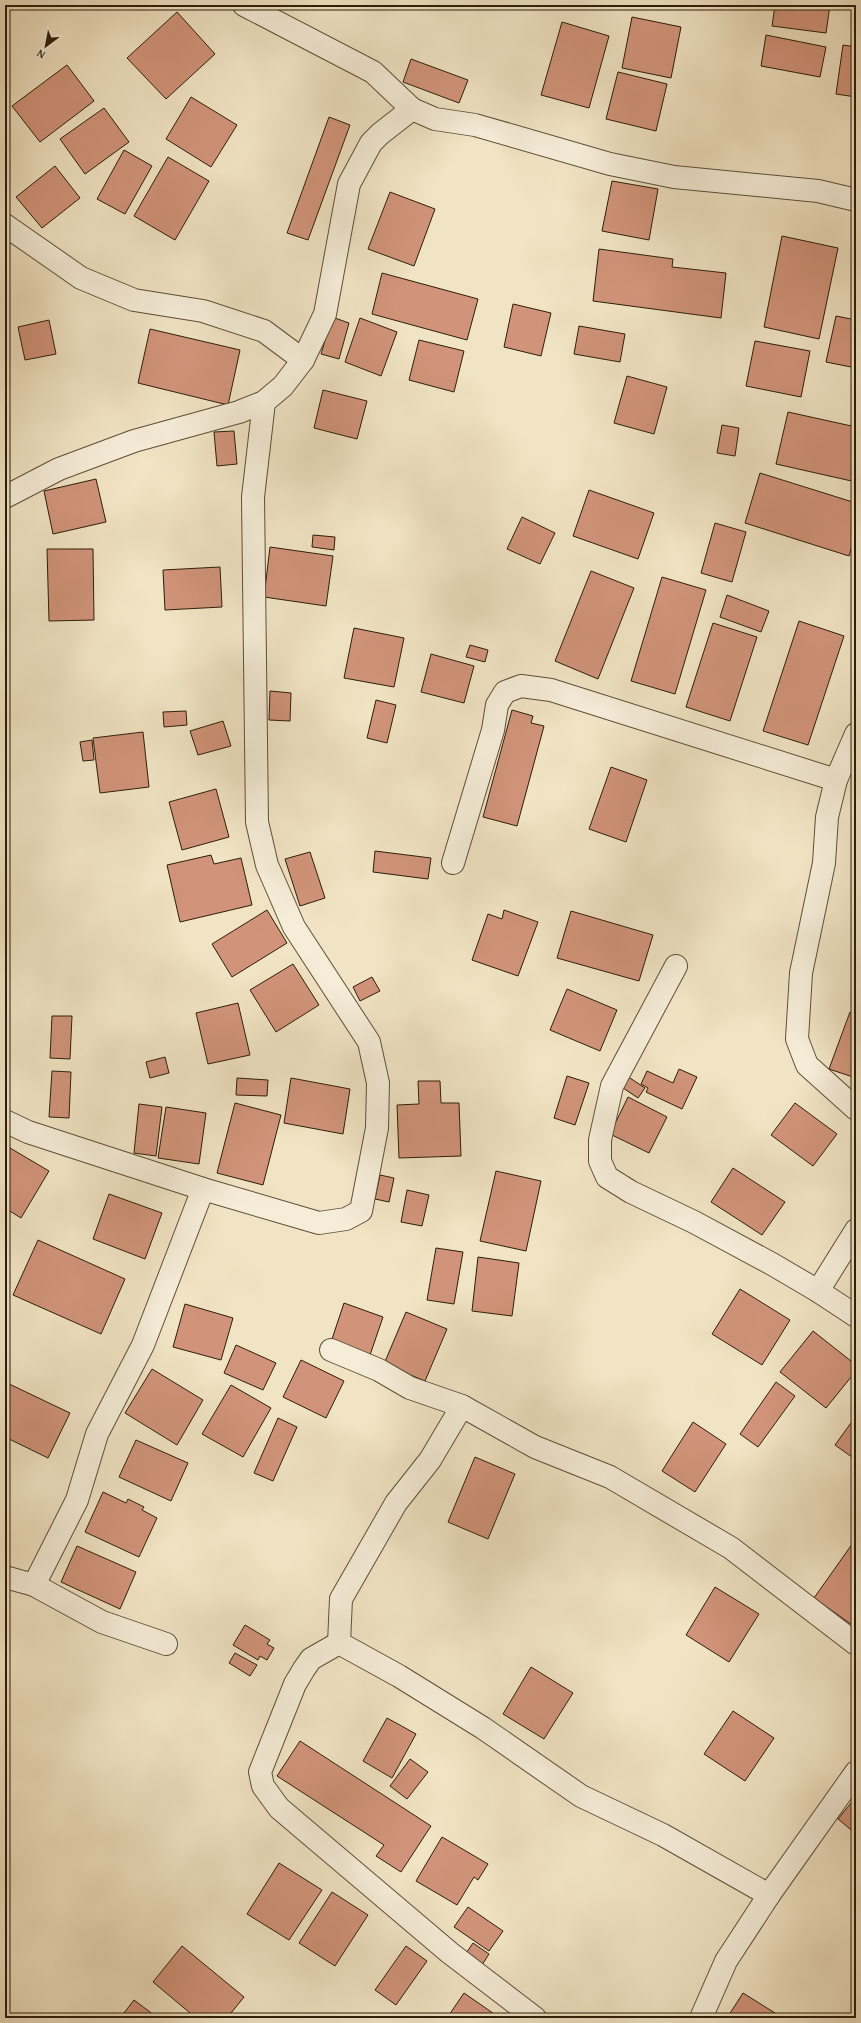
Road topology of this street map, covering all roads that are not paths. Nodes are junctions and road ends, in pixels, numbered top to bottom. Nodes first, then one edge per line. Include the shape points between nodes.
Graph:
1 (244, 5) edge
2 (412, 109) junction
3 (856, 200) edge
4 (5, 225) edge
5 (303, 360) junction
6 (264, 402) junction
7 (5, 497) edge
8 (856, 734) edge
9 (836, 780) junction
10 (453, 863) dead end
11 (676, 966) dead end
12 (856, 1109) edge
13 (5, 1121) edge
14 (203, 1189) junction
15 (856, 1230) edge
16 (818, 1291) junction
17 (856, 1316) edge
18 (331, 1350) dead end
19 (462, 1406) junction
20 (5, 1577) edge
21 (34, 1585) junction
22 (339, 1643) junction
23 (166, 1644) dead end
24 (856, 1644) edge
25 (856, 1772) edge
26 (769, 1896) junction
27 (535, 2018) edge
28 (701, 2018) edge

1 - 2 street via 373,72
2 - 3 street via 434,119 475,125 617,166 674,177 818,191
2 - 5 street via 371,143 349,184 325,314
4 - 5 street via 81,278 134,300 203,310 264,331
5 - 6 street via 284,386
6 - 7 street via 239,412 134,441 58,469
6 - 14 street via 253,497 257,822 267,865 294,927 369,1042 378,1083 377,1128 361,1211 346,1219 319,1222
8 - 9 street
9 - 10 street via 551,690 521,686 505,692 497,705 493,730
9 - 12 street via 828,817 824,864 801,973 797,1039 807,1065
11 - 16 street via 612,1086 600,1140 600,1161 607,1177 631,1192 694,1222
13 - 14 street via 28,1132
14 - 21 street via 143,1345 97,1434 77,1500
15 - 16 street
16 - 17 street
18 - 19 street via 379,1370 410,1388
19 - 22 street via 430,1460 396,1503 341,1599
19 - 24 street via 535,1447 610,1477 731,1548
20 - 21 street
21 - 23 street via 102,1622
22 - 26 street via 399,1676 482,1728 581,1796 663,1835
22 - 27 street via 311,1659 295,1684 260,1772 263,1786 279,1808 450,1954
25 - 26 street
26 - 28 street via 726,1961

